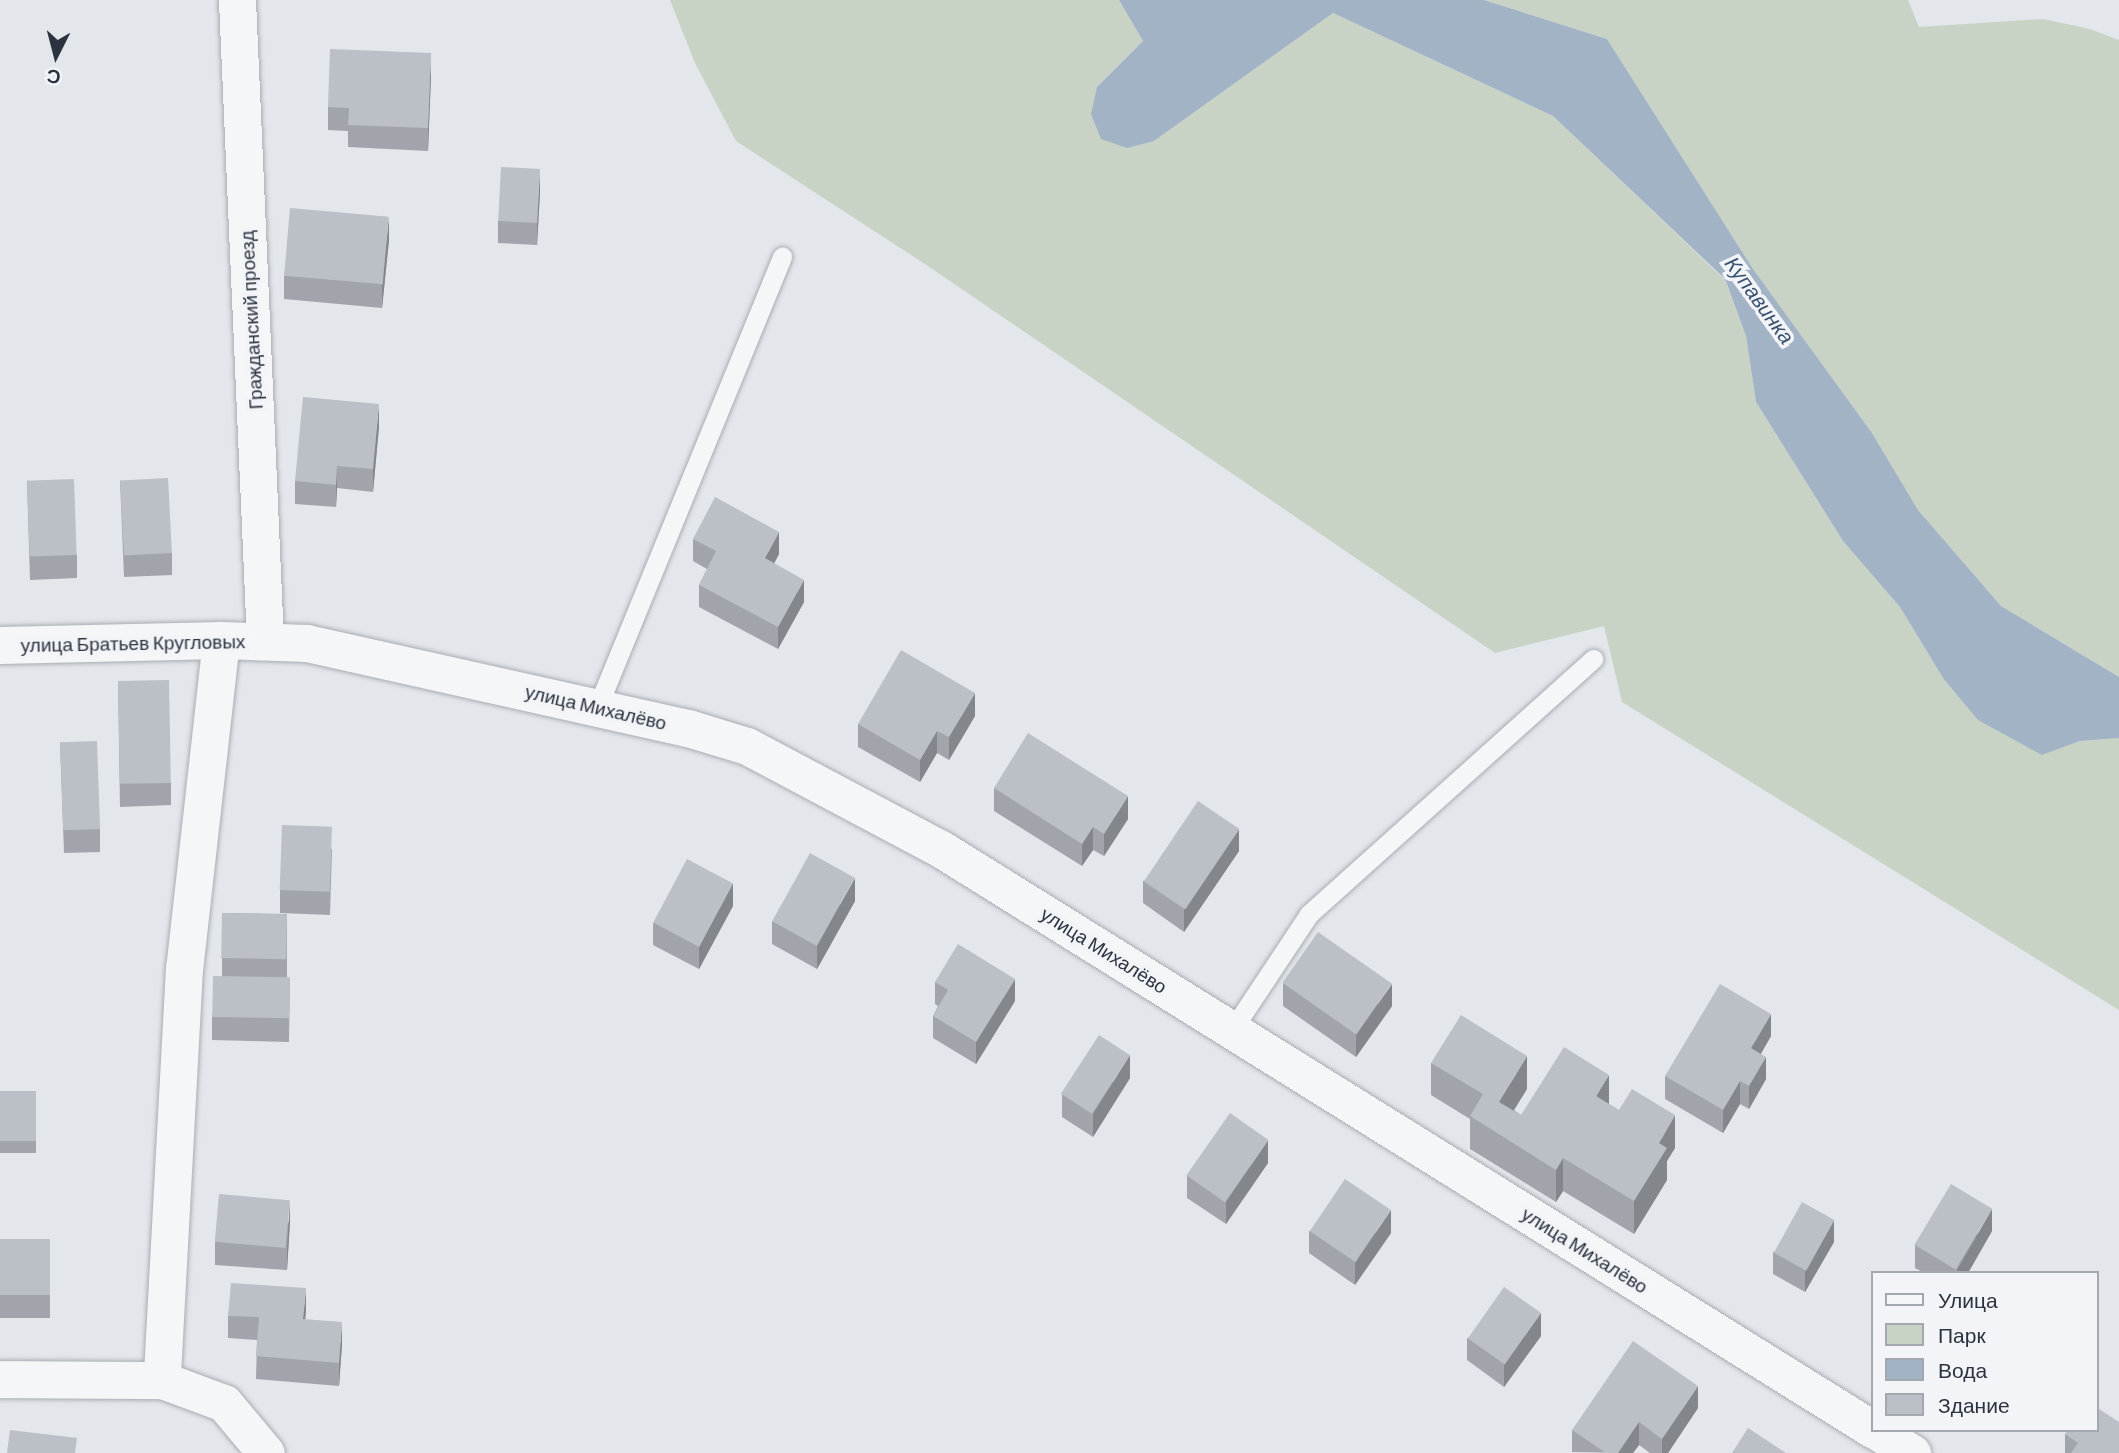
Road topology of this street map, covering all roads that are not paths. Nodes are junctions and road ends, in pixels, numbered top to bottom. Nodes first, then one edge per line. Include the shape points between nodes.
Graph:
1 (237, 0) edge
2 (782, 256) dead end
3 (221, 640) junction
4 (265, 641) junction
5 (0, 645) edge
6 (1592, 659) dead end
7 (597, 708) junction
8 (1232, 1030) junction
9 (0, 1379) edge
10 (162, 1380) junction
11 (1870, 1427) edge
12 (1879, 1432) edge
13 (265, 1453) edge
14 (1912, 1453) edge

1 - 4 street, Гражданский проезд
2 - 7 lane
3 - 4 street, улица Братьев Кругловых
3 - 5 street, улица Братьев Кругловых
3 - 10 street via 184,968
4 - 7 street, улица Михалёво via 366,654
6 - 8 lane via 1309,914
7 - 8 street, улица Михалёво via 747,746 792,768 941,849
8 - 11 street, улица Михалёво
9 - 10 street
10 - 13 street via 223,1402
12 - 14 street, улица Михалёво

